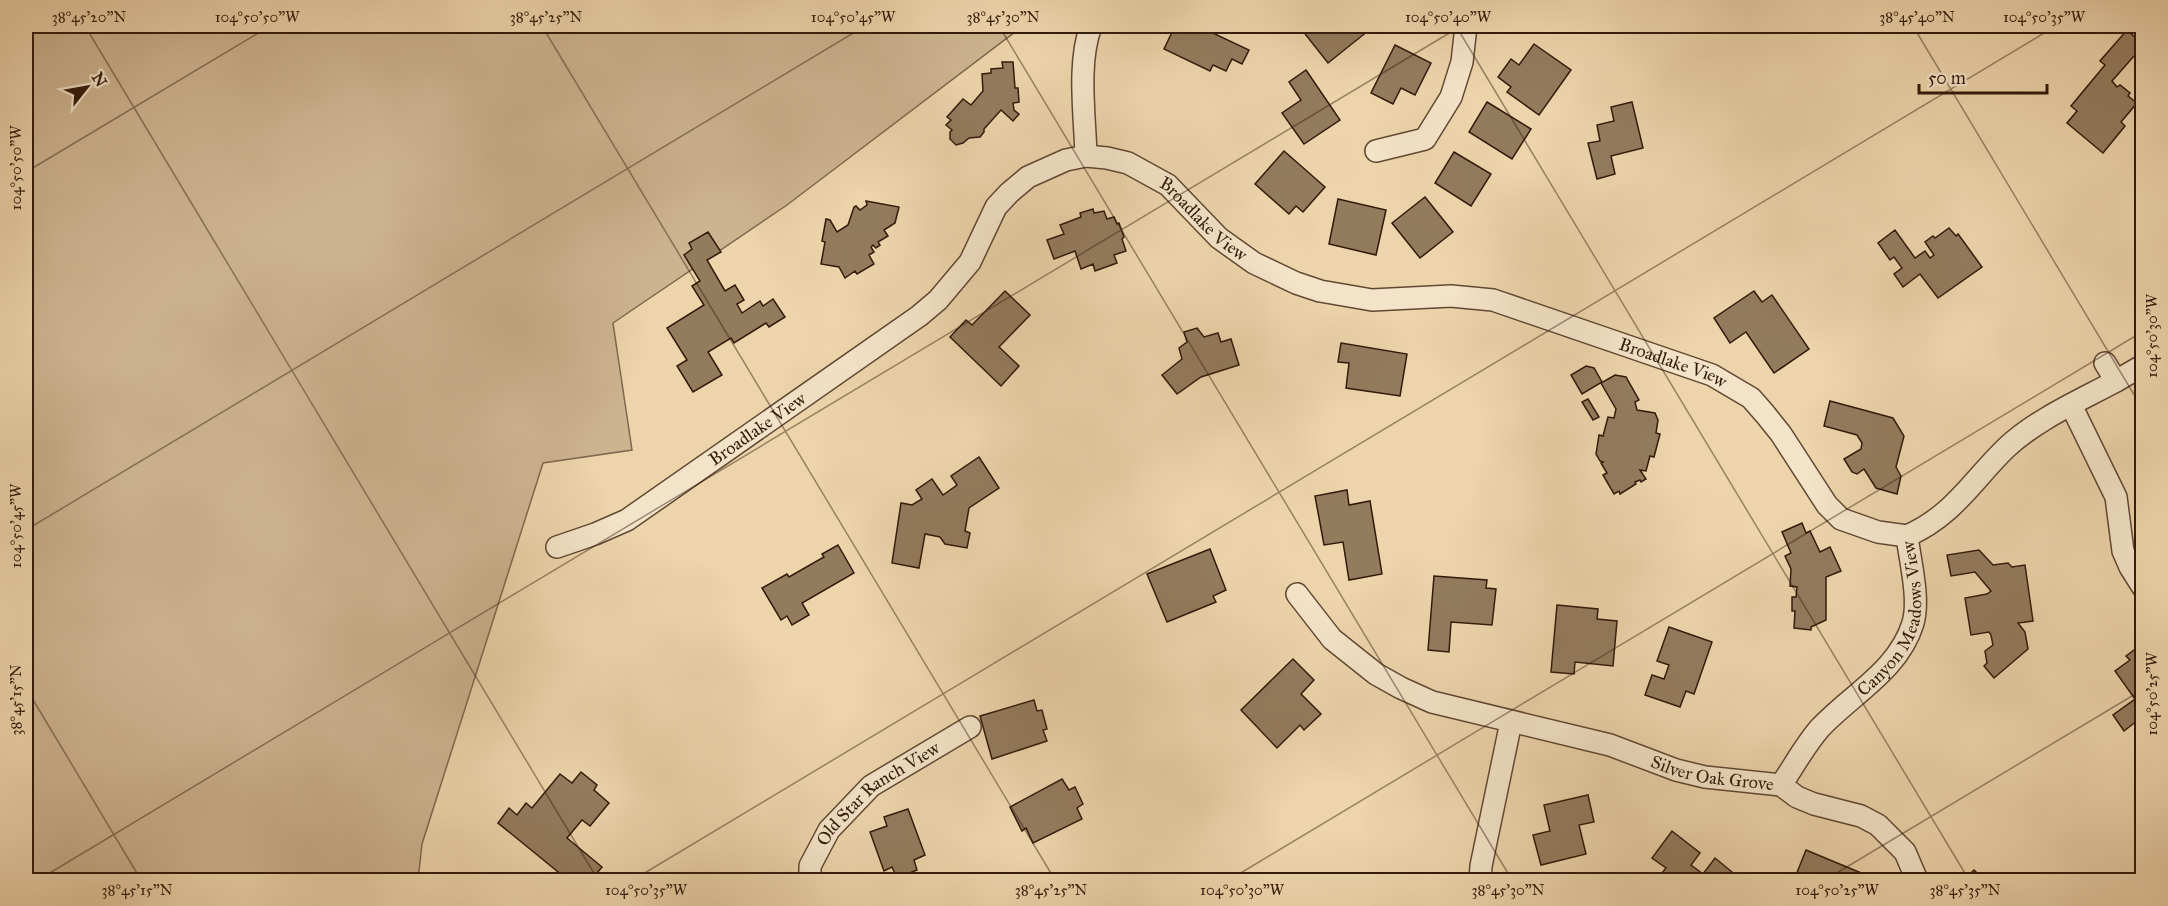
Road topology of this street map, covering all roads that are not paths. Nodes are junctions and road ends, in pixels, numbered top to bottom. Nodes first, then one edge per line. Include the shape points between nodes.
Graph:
1 (1091, 26) edge
2 (1466, 26) edge
3 (1376, 151) dead end
4 (1086, 156) junction
5 (2142, 366) edge
6 (2071, 405) junction
7 (1907, 536) junction
8 (557, 547) dead end
9 (2142, 586) edge
10 (1297, 594) dead end
11 (1511, 722) junction
12 (970, 727) dead end
13 (1781, 785) junction
14 (810, 880) edge
15 (1480, 880) edge
16 (1917, 880) edge

1 - 4 street via 1084,67
2 - 3 street via 1462,62 1451,97 1425,139
4 - 7 street, Broadlake View via 1107,158 1149,173 1168,185 1234,249 1274,274 1320,291 1371,300 1451,296 1492,300 1712,375 1758,406 1841,519 1878,532
4 - 8 street, Broadlake View via 1045,168 1009,193 996,207 970,262 919,316 627,520
5 - 6 street, Canyon Meadows View via 2110,372
6 - 7 street, Canyon Meadows View via 2015,441 1962,499 1926,528
6 - 9 street via 2116,497 2122,551
7 - 13 street, Canyon Meadows View via 1915,606 1913,623 1897,655 1820,728
10 - 11 street, Silver Oak Grove via 1332,639 1376,674 1432,702
11 - 13 street, Silver Oak Grove via 1610,745 1705,777
11 - 15 street
12 - 14 street, Old Star Ranch View via 871,786 829,830 810,866
13 - 16 street, Silver Oak Grove via 1797,797 1862,816 1878,825 1905,852

